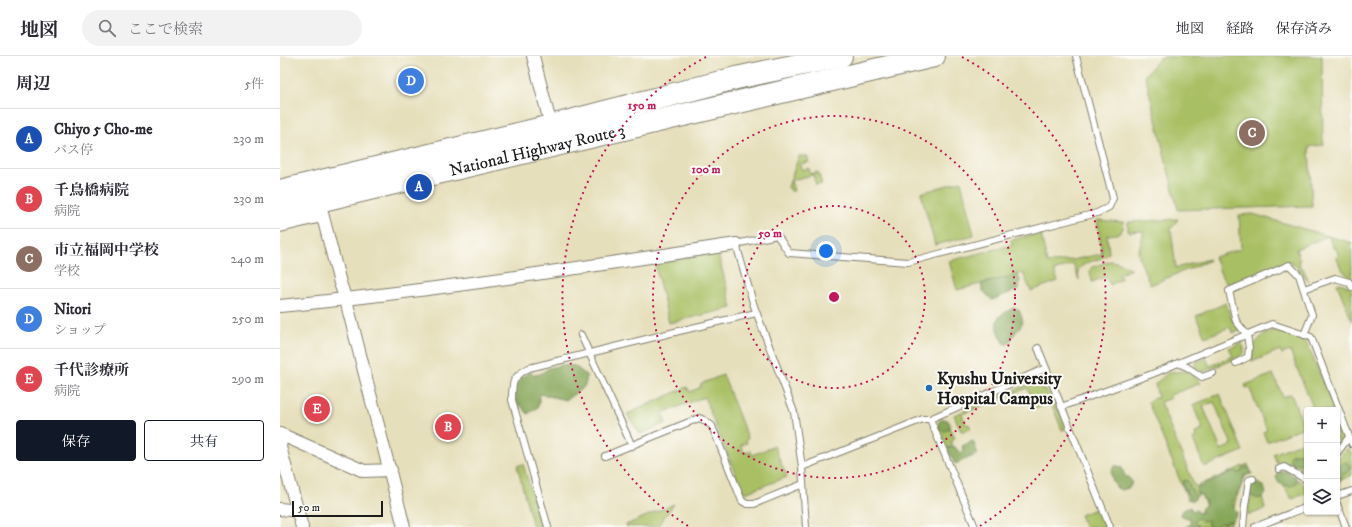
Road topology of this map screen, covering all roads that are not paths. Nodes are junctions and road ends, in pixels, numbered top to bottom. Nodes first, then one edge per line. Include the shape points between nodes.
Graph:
1 (532, 56) edge
2 (841, 56) edge
3 (934, 56) edge
4 (1076, 56) edge
5 (553, 135) junction
6 (280, 191) edge
7 (321, 200) junction
8 (280, 210) edge
9 (280, 218) edge
10 (280, 226) edge
11 (736, 244) junction
12 (1352, 286) edge
13 (1304, 289) junction
14 (346, 300) junction
15 (280, 306) edge
16 (756, 313) junction
17 (1304, 334) junction
18 (581, 335) dead end
19 (1247, 335) junction
20 (1038, 348) dead end
21 (590, 354) junction
22 (1178, 363) junction
23 (1236, 363) dead end
24 (1046, 368) junction
25 (1213, 373) dead end
26 (1061, 407) junction
27 (930, 419) junction
28 (281, 435) edge
29 (1349, 436) junction
30 (1352, 444) edge
31 (632, 446) junction
32 (1340, 449) edge
33 (605, 456) dead end
34 (802, 467) junction
35 (1280, 469) dead end
36 (390, 470) junction
37 (1253, 479) dead end
38 (1305, 479) edge
39 (803, 484) junction
40 (1352, 491) edge
41 (1340, 495) edge
42 (1304, 508) edge
43 (280, 509) edge
44 (298, 511) junction
45 (1340, 512) edge
46 (302, 527) edge
47 (404, 527) edge
48 (548, 527) edge
49 (806, 527) edge
50 (975, 527) edge
51 (1110, 527) edge
52 (1243, 527) edge
53 (1255, 527) edge
54 (1346, 527) edge

1 - 5 street
2 - 5 highway, National Highway Route 3 via 736,78
3 - 5 highway, National Highway Route 3
4 - 11 lane via 1113,198 1109,207 1097,213 908,262 789,253 776,235
5 - 6 highway, National Highway Route 3
5 - 7 highway, National Highway Route 3
7 - 8 highway, National Highway Route 3
7 - 14 street via 322,213
9 - 10 street via 312,212 317,217
11 - 14 street
11 - 16 lane
12 - 13 lane via 1349,282 1335,278
13 - 17 lane via 1312,315
13 - 19 lane via 1299,275 1288,265 1229,291 1236,321
14 - 15 street
14 - 36 street
16 - 21 lane
16 - 34 lane via 794,412
17 - 19 lane via 1272,324
17 - 29 lane via 1311,337
18 - 21 lane
19 - 22 lane
19 - 23 lane via 1248,357
20 - 24 lane
21 - 31 lane
21 - 48 lane via 529,368 519,374 512,384 512,400
22 - 25 lane via 1202,377
22 - 26 lane
24 - 26 lane
24 - 27 lane
26 - 51 lane
27 - 34 lane via 923,419
27 - 50 lane
28 - 36 street via 364,471
28 - 44 street via 280,447
29 - 30 lane
29 - 32 lane
31 - 33 lane
31 - 39 lane via 699,418 712,426 742,500 747,504 754,504
34 - 39 lane
35 - 38 lane via 1284,467
36 - 47 street
37 - 52 lane via 1249,480
39 - 49 lane
40 - 41 lane
42 - 53 lane
43 - 44 street
44 - 46 street
45 - 54 lane

